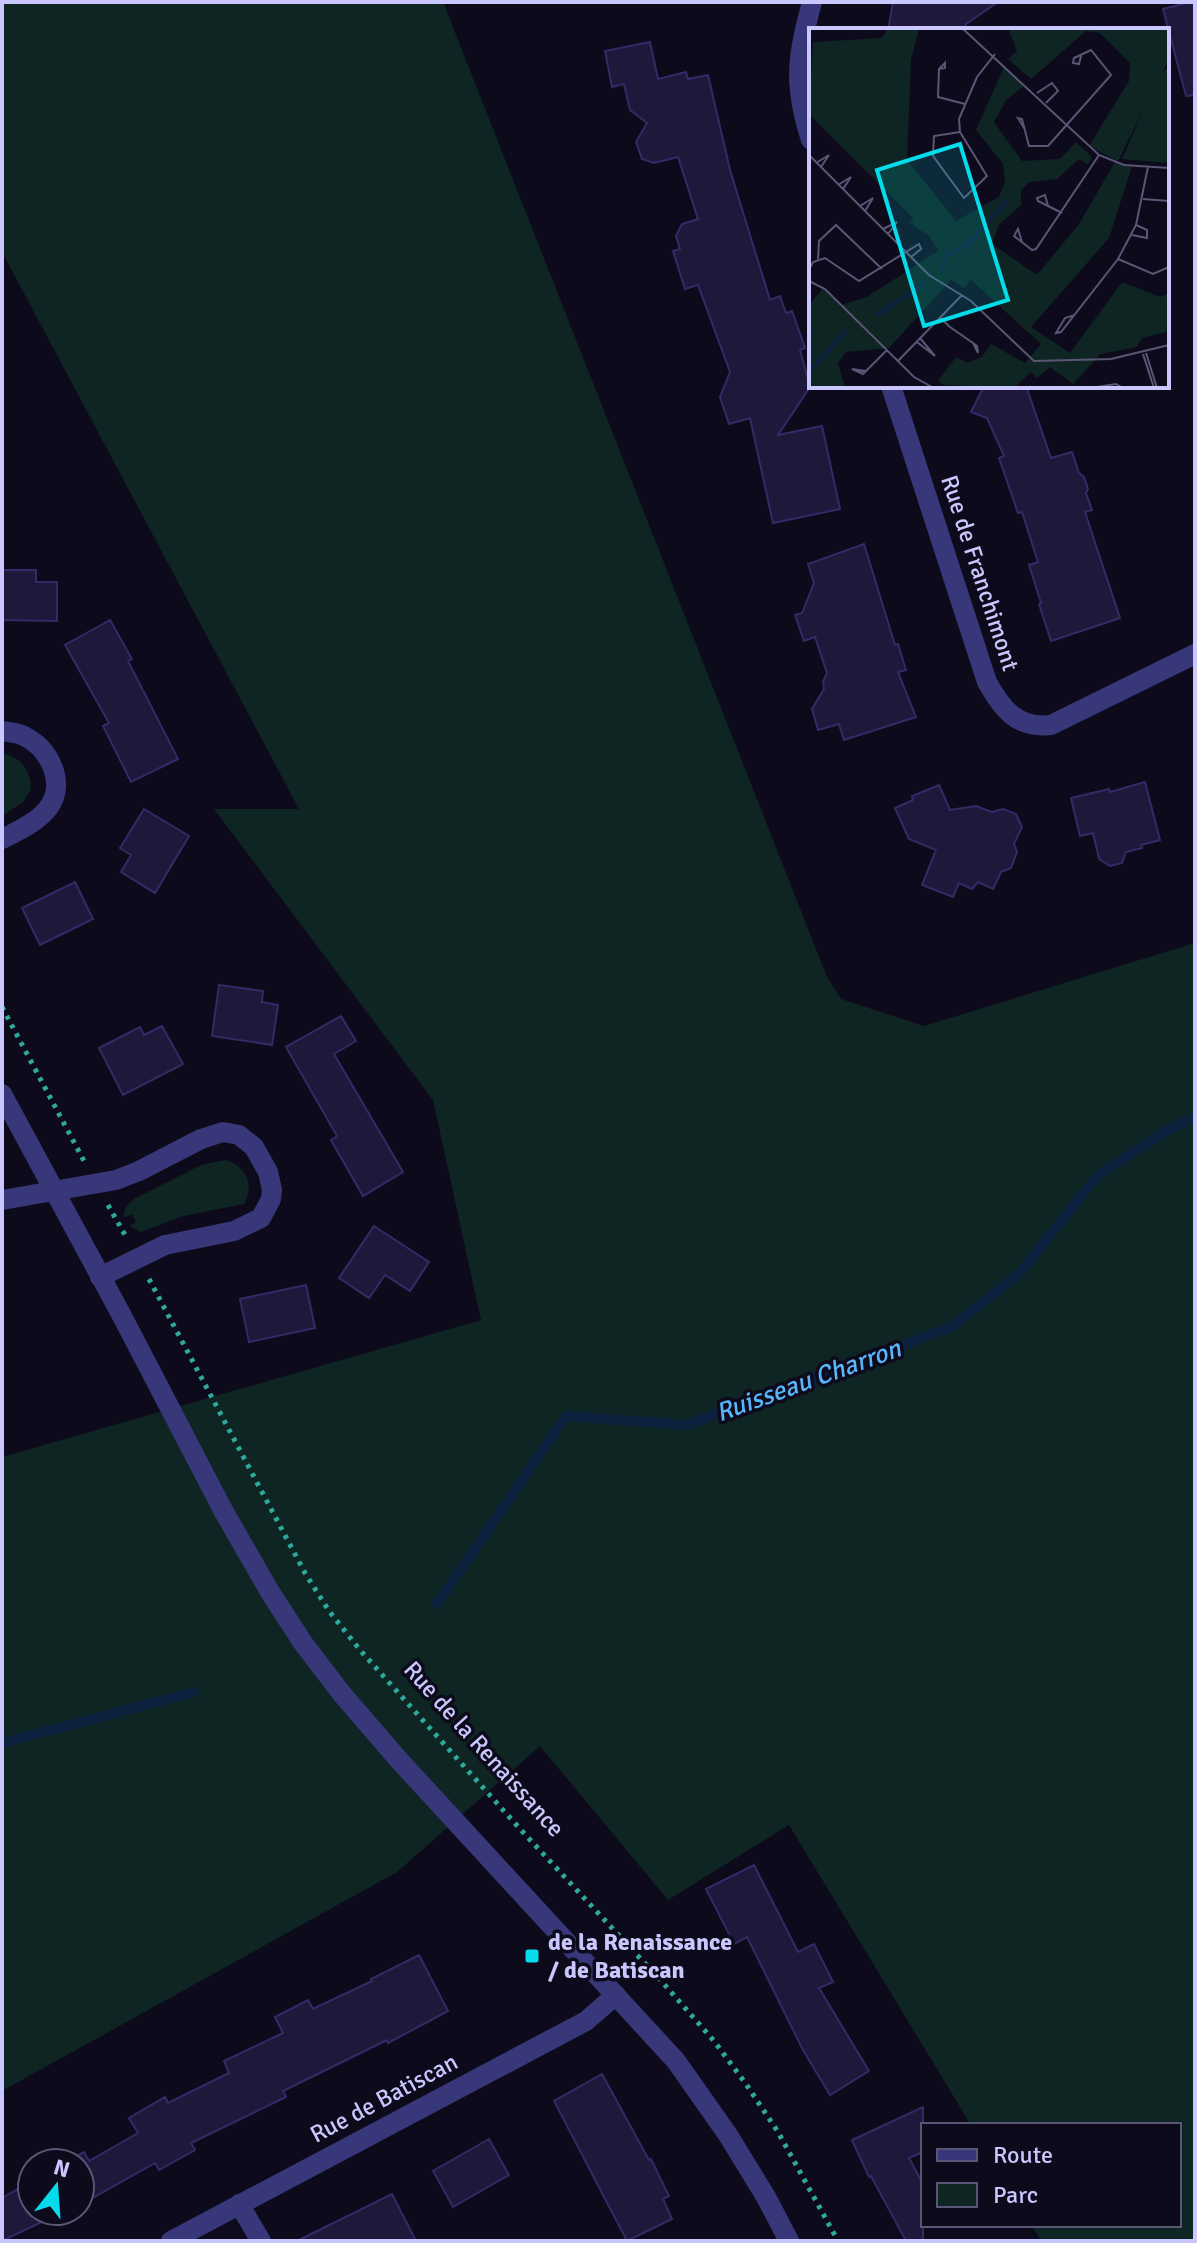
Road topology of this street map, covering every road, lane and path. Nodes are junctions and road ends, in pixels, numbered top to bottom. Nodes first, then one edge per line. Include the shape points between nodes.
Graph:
1 (812, 2) edge
2 (809, 133) edge
3 (892, 388) edge
4 (1195, 654) edge
5 (2, 731) edge
6 (2, 839) edge
7 (2, 1007) edge
8 (2, 1094) edge
9 (96, 1183) junction
10 (54, 1191) junction
11 (2, 1200) edge
12 (138, 1258) junction
13 (100, 1277) junction
14 (616, 1995) junction
15 (239, 2204) junction
16 (171, 2241) edge
17 (261, 2241) edge
18 (789, 2241) edge
19 (838, 2241) edge

1 - 2 street via 798,64
3 - 4 street, Rue de Franchimont via 987,682 1009,713 1036,727 1051,725
5 - 6 street via 27,737 46,754 56,789 47,811
7 - 9 path, Rue de la Renaissance
8 - 10 street
9 - 10 street
9 - 12 path, Rue de la Renaissance
9 - 12 street via 139,1171 223,1132 247,1140 262,1159 272,1190 261,1218 234,1231 165,1245
10 - 11 street
10 - 13 street
12 - 13 street
12 - 19 path, Rue de la Renaissance via 329,1611 714,2041 778,2132
13 - 14 street via 224,1512 312,1656 398,1759
14 - 15 street, Rue de Batiscan via 586,2021
14 - 18 street via 702,2096
15 - 16 street, Rue de Batiscan
15 - 17 street

